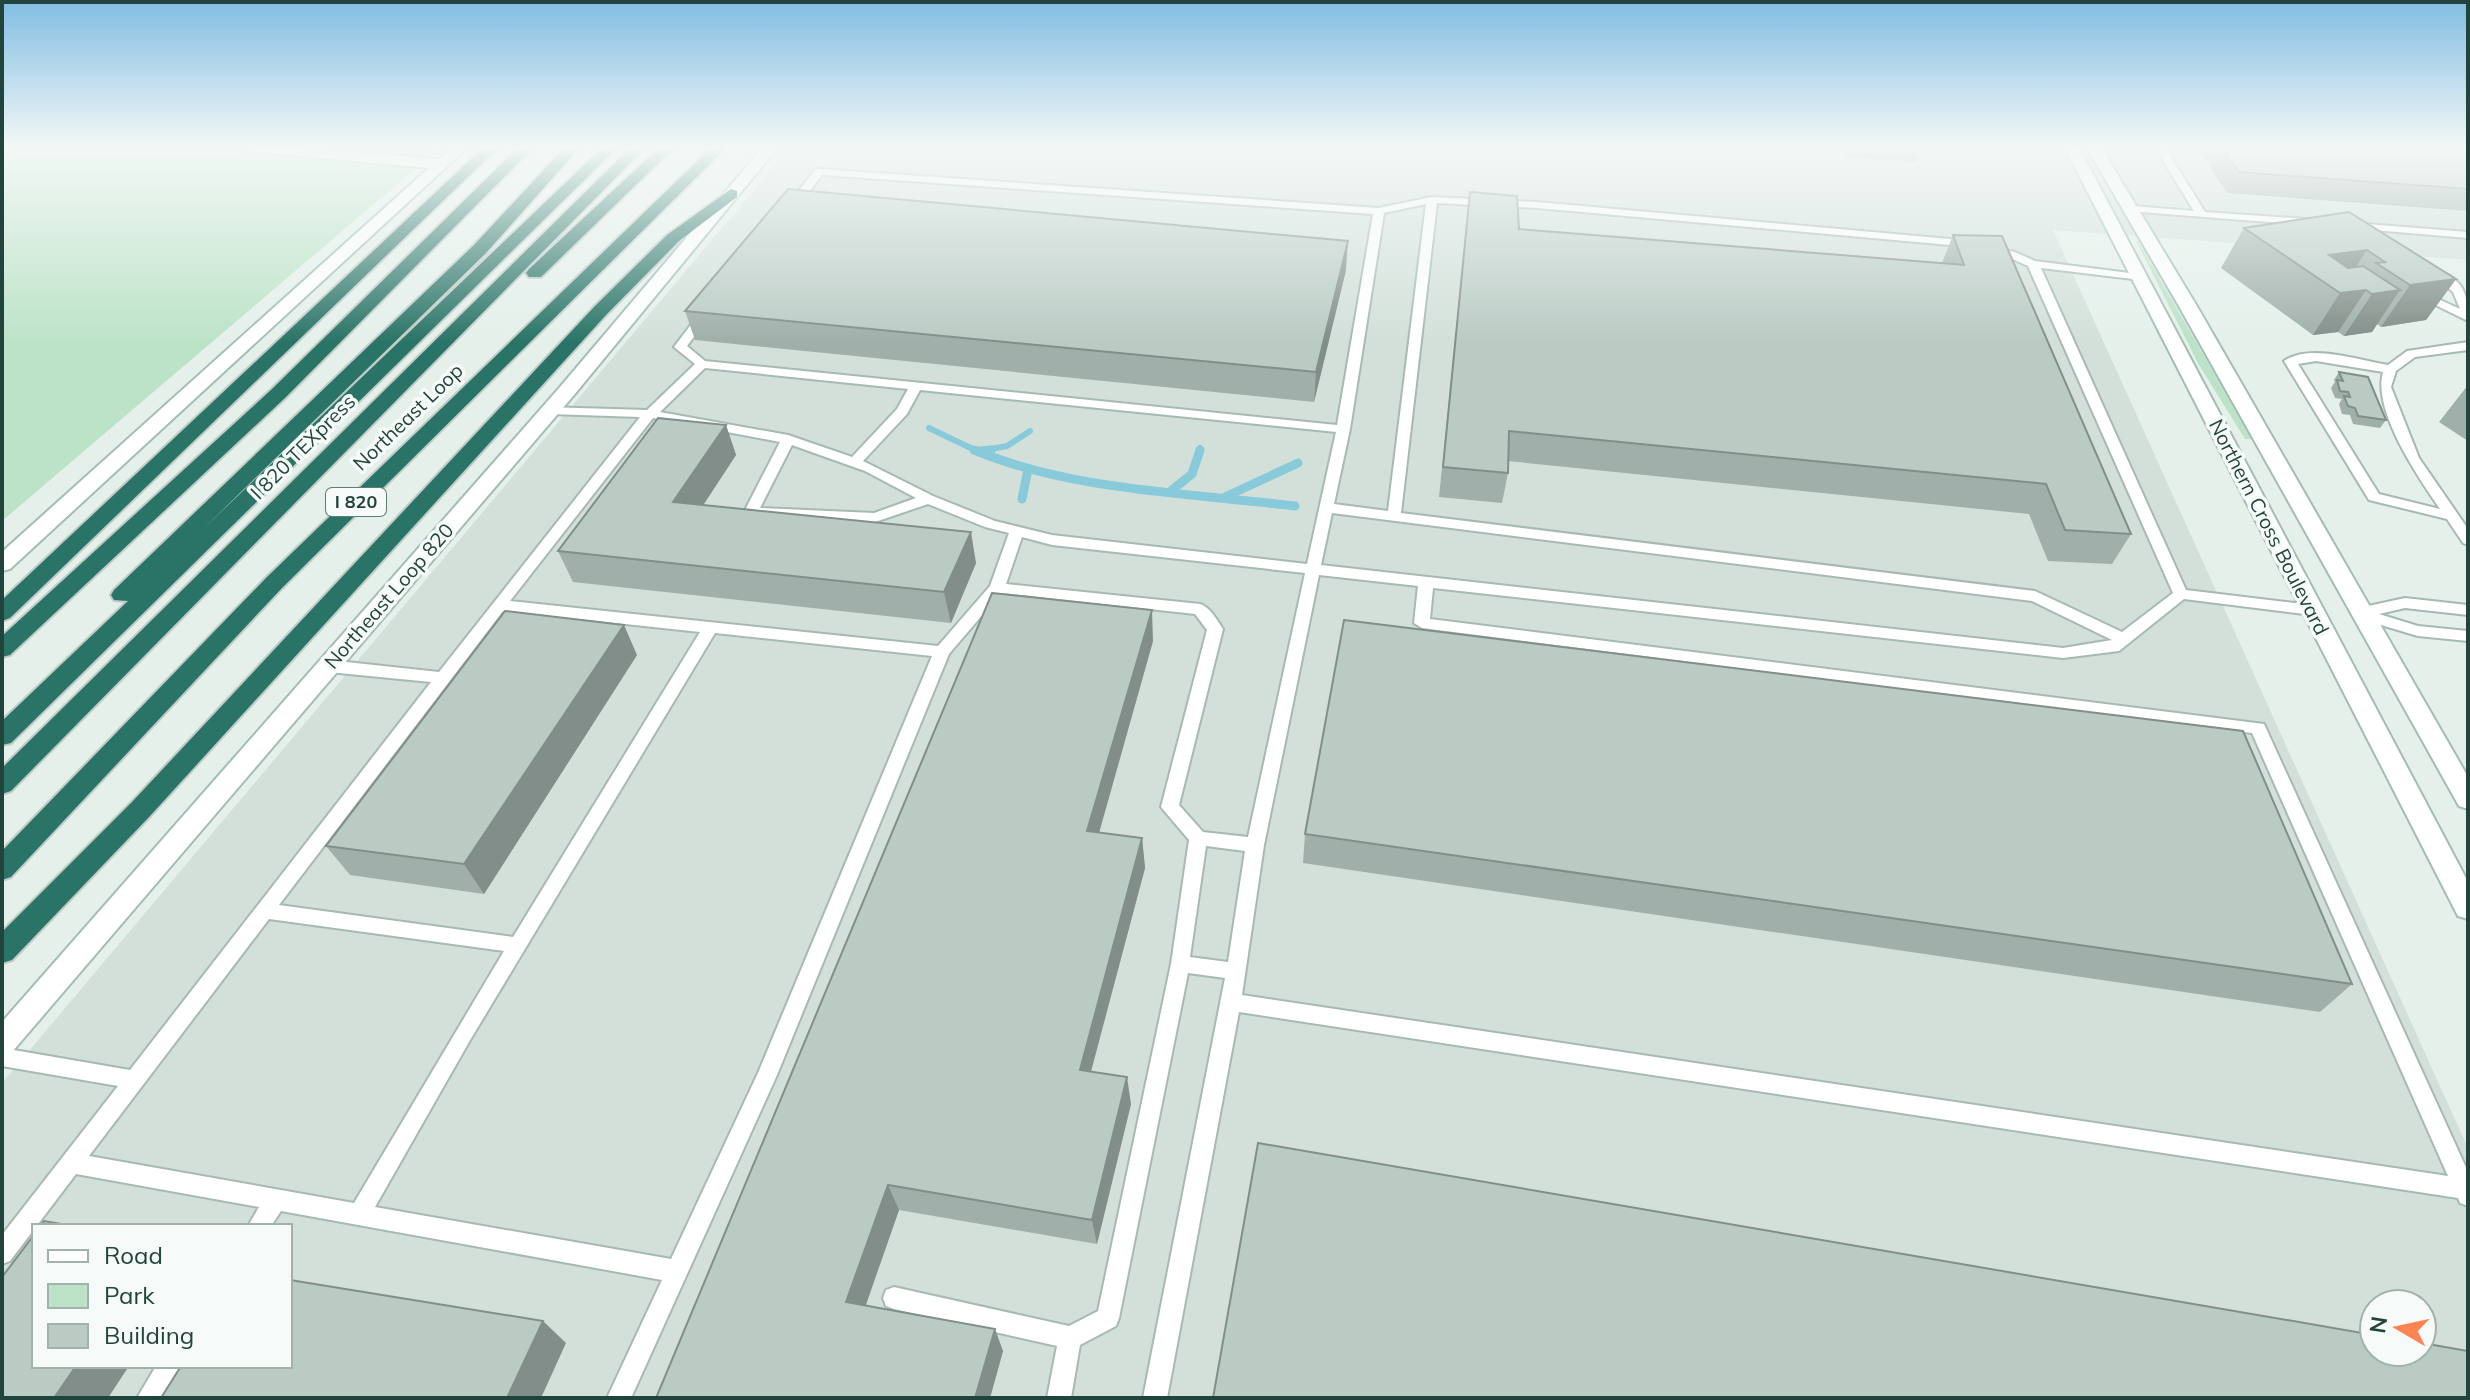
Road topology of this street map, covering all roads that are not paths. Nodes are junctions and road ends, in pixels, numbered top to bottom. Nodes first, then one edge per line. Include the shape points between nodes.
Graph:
1 (380, 211) edge
2 (423, 211) edge
3 (462, 211) edge
4 (514, 211) edge
5 (544, 211) edge
6 (574, 211) edge
7 (600, 211) edge
8 (654, 211) edge
9 (708, 211) edge
10 (718, 211) edge
11 (1379, 211) edge
12 (1431, 211) edge
13 (1608, 211) edge
14 (2106, 211) edge
15 (2133, 211) edge
16 (2159, 211) edge
17 (2200, 211) edge
18 (2202, 215) junction
19 (2327, 224) edge
20 (2343, 225) edge
21 (2468, 235) edge
22 (2033, 264) junction
23 (2419, 270) edge
24 (2141, 277) junction
25 (2405, 284) edge
26 (478, 307) junction
27 (709, 309) edge
28 (2467, 316) edge
29 (2468, 346) edge
30 (702, 364) junction
31 (2390, 369) junction
32 (916, 386) junction
33 (550, 410) junction
34 (650, 414) junction
35 (1343, 429) junction
36 (788, 439) junction
37 (855, 462) junction
38 (928, 499) junction
39 (1327, 508) junction
40 (2451, 516) junction
41 (1394, 517) junction
42 (1017, 530) junction
43 (2468, 540) edge
44 (2, 564) edge
45 (1315, 569) junction
46 (1426, 582) junction
47 (997, 588) junction
48 (2181, 594) junction
49 (499, 605) junction
50 (2312, 610) junction
51 (2468, 610) edge
52 (2, 613) edge
53 (2359, 613) junction
54 (711, 626) junction
55 (2468, 636) edge
56 (2123, 639) junction
57 (2, 649) edge
58 (942, 652) junction
59 (86, 653) junction
60 (328, 666) junction
61 (445, 678) junction
62 (2, 736) edge
63 (2, 784) edge
64 (2468, 799) edge
65 (1198, 838) junction
66 (1255, 845) junction
67 (2, 869) edge
68 (2468, 908) edge
69 (265, 911) junction
70 (517, 945) junction
71 (2, 951) edge
72 (1180, 964) junction
73 (1236, 971) junction
74 (1231, 1002) junction
75 (2, 1043) edge
76 (2, 1057) edge
77 (135, 1080) junction
78 (71, 1163) junction
79 (2467, 1191) edge
80 (276, 1199) junction
81 (360, 1213) junction
82 (260, 1224) edge
83 (2, 1253) edge
84 (676, 1271) junction
85 (894, 1298) dead end
86 (1070, 1338) junction
87 (168, 1368) edge
88 (149, 1398) edge
89 (619, 1398) edge
90 (1059, 1398) edge
91 (1155, 1398) edge

1 - 44 main road
2 - 52 highway
3 - 57 highway via 279,393
4 - 59 highway via 101,615
5 - 59 highway, I 820 TEXpress
6 - 26 highway, I 820 TEXpress
7 - 26 highway via 527,281
8 - 67 highway, Northeast Loop / I 820 via 274,583
9 - 71 highway via 673,238 600,311 141,809
10 - 33 main road, Northeast Loop 820
11 - 35 lane
12 - 41 lane
13 - 22 lane via 1950,242 2011,254
14 - 24 main road, Northern Cross Boulevard
15 - 53 main road, Northern Cross Boulevard
16 - 18 lane
17 - 18 lane
18 - 19 lane
20 - 21 lane
22 - 24 lane
22 - 48 lane
23 - 28 lane via 2449,280 2467,303
24 - 50 main road, Northern Cross Boulevard
25 - 28 lane
26 - 63 highway, I 820 TEXpress
27 - 30 lane via 680,347
29 - 31 lane via 2411,354
30 - 32 lane
30 - 34 lane
31 - 40 lane via 2385,387 2412,458
31 - 40 lane via 2316,357 2290,361 2374,497
32 - 35 lane
32 - 37 lane via 902,411
33 - 34 lane
33 - 60 main road, Northeast Loop 820
34 - 36 lane
34 - 49 lane
35 - 39 lane
36 - 37 lane
36 - 38 lane via 751,512 875,518
37 - 38 lane
38 - 42 lane
39 - 41 lane
39 - 45 lane
40 - 43 lane
41 - 56 lane via 2035,596
42 - 45 lane via 1052,540
42 - 47 lane
45 - 46 lane
45 - 66 lane
46 - 56 lane via 2063,653 2114,647
46 - 79 lane via 1422,623 2258,728
47 - 58 lane
47 - 65 lane via 1200,609 1215,629 1170,807
48 - 50 lane
48 - 56 lane
49 - 54 lane
49 - 61 lane
50 - 53 main road
50 - 68 main road, Northern Cross Boulevard
51 - 53 lane via 2405,603
53 - 55 lane via 2418,631
53 - 64 main road, Northern Cross Boulevard
54 - 58 lane
54 - 70 lane
58 - 84 lane via 767,1075
59 - 62 highway, I 820 TEXpress
60 - 61 lane
60 - 75 main road, Northeast Loop 820
61 - 69 lane
65 - 66 lane
65 - 72 lane
66 - 73 lane
69 - 70 lane
69 - 77 lane
70 - 81 lane
72 - 73 lane
72 - 86 lane via 1108,1318
73 - 74 lane
74 - 79 lane
74 - 91 lane
76 - 77 lane
77 - 78 lane
78 - 80 lane
78 - 83 lane
80 - 81 lane
80 - 82 lane
81 - 84 lane
84 - 89 lane
85 - 86 lane
86 - 90 lane
87 - 88 lane

